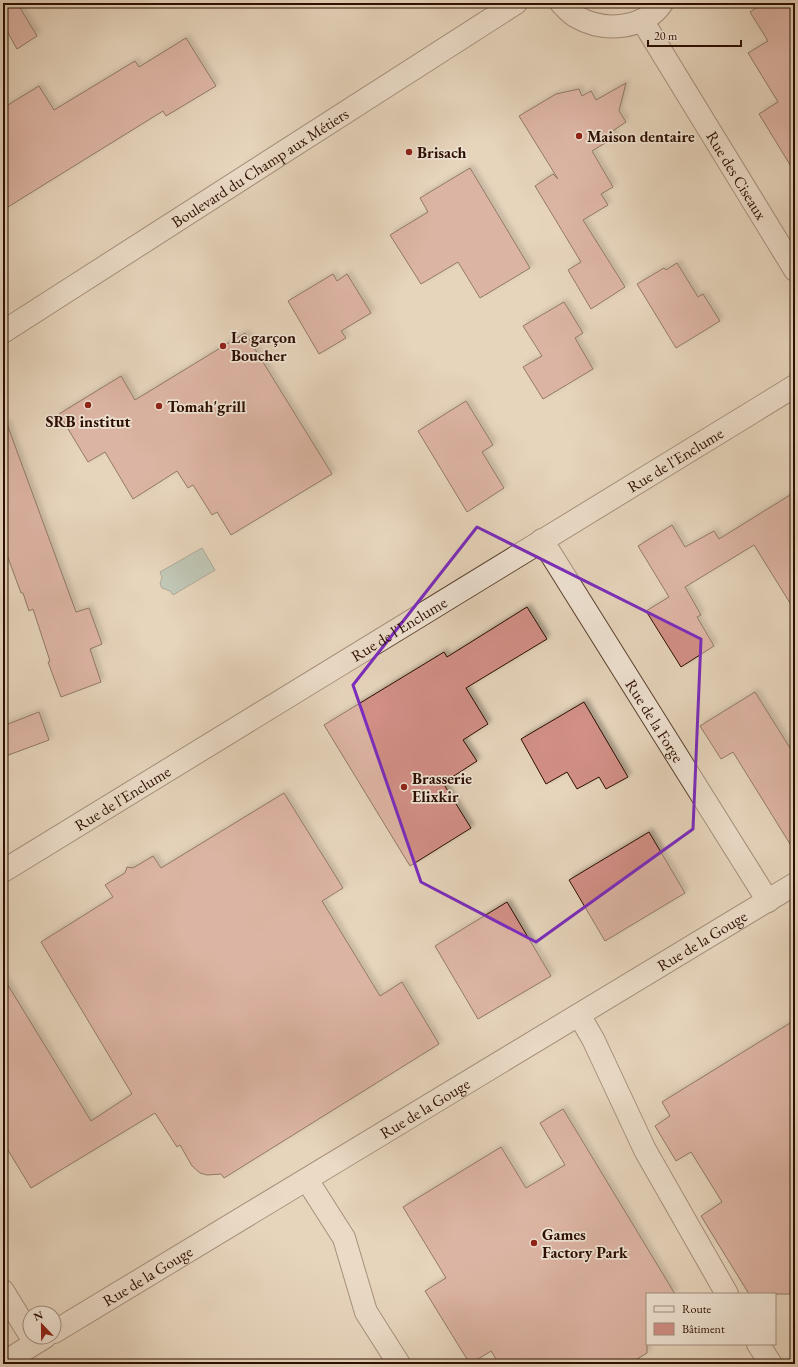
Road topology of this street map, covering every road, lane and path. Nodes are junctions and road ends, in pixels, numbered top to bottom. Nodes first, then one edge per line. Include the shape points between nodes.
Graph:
1 (516, 3) edge
2 (561, 3) edge
3 (662, 3) edge
4 (642, 20) junction
5 (795, 270) edge
6 (3, 332) edge
7 (795, 386) edge
8 (542, 540) junction
9 (3, 871) edge
10 (795, 884) edge
11 (768, 901) junction
12 (579, 1015) junction
13 (307, 1180) junction
14 (3, 1291) edge
15 (726, 1293) edge
16 (22, 1318) edge
17 (62, 1327) edge
18 (27, 1345) edge
19 (759, 1345) edge
20 (3, 1363) edge
21 (399, 1364) edge
22 (771, 1364) edge

1 - 6 street, Boulevard du Champ aux Métiers
2 - 4 street via 576,17 597,26 620,26
3 - 4 street
4 - 5 street, Rue des Ciseaux
7 - 8 street, Rue de l'Enclume
8 - 9 street, Rue de l'Enclume
8 - 11 street, Rue de la Forge
10 - 11 street, Rue de la Gouge
11 - 12 street, Rue de la Gouge
12 - 13 street, Rue de la Gouge
12 - 15 street via 593,1039 645,1150
13 - 17 street, Rue de la Gouge
13 - 21 street via 344,1238 366,1312
14 - 16 street
18 - 20 street
19 - 22 street

